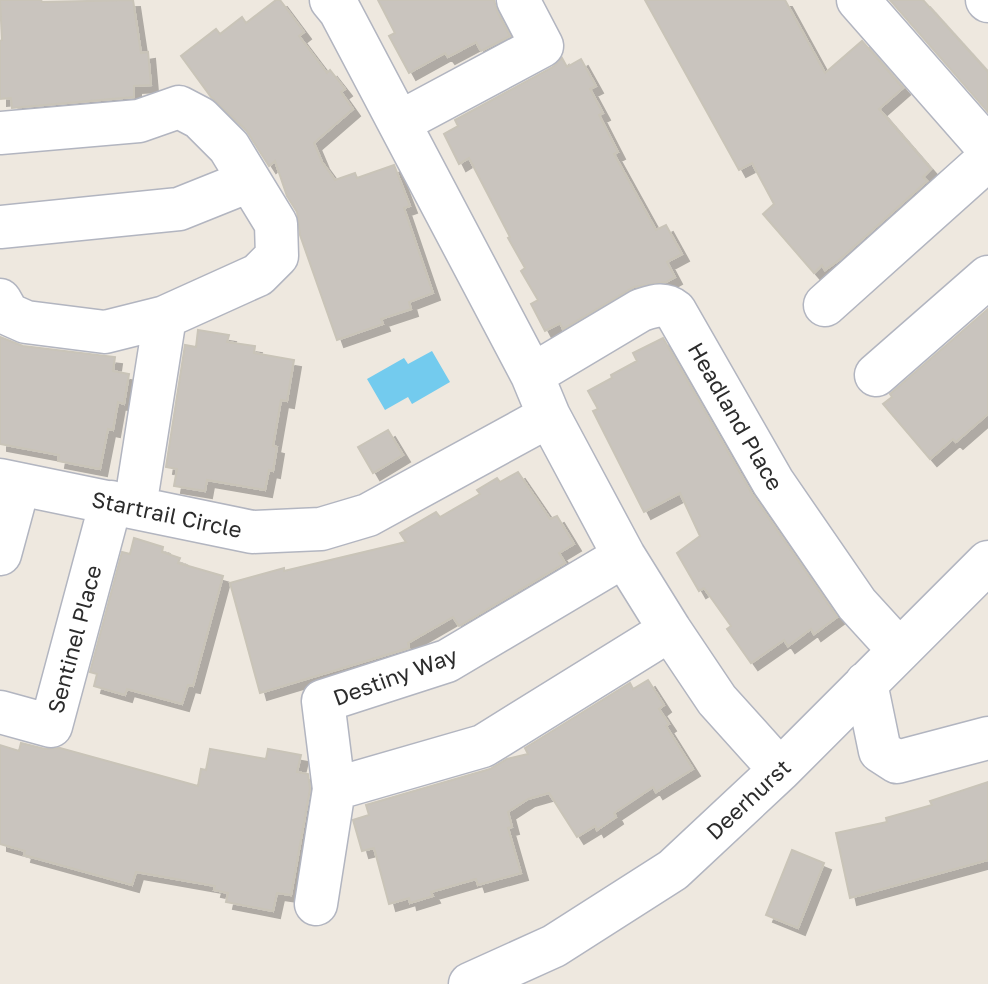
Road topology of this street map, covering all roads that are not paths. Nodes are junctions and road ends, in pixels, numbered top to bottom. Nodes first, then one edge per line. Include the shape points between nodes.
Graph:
1 (331, 0) edge
2 (518, 0) edge
3 (858, 0) edge
4 (400, 122) junction
5 (0, 133) edge
6 (988, 148) edge
7 (988, 159) edge
8 (249, 181) junction
9 (0, 227) edge
10 (988, 277) edge
11 (0, 300) edge
12 (825, 305) dead end
13 (165, 317) junction
14 (532, 375) junction
15 (876, 375) dead end
16 (549, 416) junction
17 (10, 482) edge
18 (123, 504) junction
19 (0, 554) edge
20 (624, 556) junction
21 (988, 562) edge
22 (670, 630) junction
23 (899, 650) junction
24 (866, 683) junction
25 (0, 712) edge
26 (988, 738) edge
27 (780, 770) junction
28 (334, 789) junction
29 (316, 904) dead end
30 (481, 982) edge

1 - 4 street
2 - 4 street via 542,46
3 - 6 street
4 - 14 street
5 - 8 street via 139,121 179,107 200,118 229,147
7 - 12 street
8 - 9 street via 179,209
8 - 13 street via 276,224 277,256 258,275
10 - 15 street
11 - 13 street via 8,314 26,322 105,332
13 - 18 street
14 - 16 street
14 - 23 street, Headland Place via 641,310 661,305 675,311 773,482 857,604
16 - 18 street, Startrail Circle via 368,515 321,529 252,532
16 - 20 street
17 - 18 street, Startrail Circle
17 - 19 street
18 - 25 street, Sentinel Place via 51,726
20 - 22 street
20 - 28 street, Destiny Way via 447,661 323,701
21 - 23 street, Deerhurst
22 - 27 street via 717,700
22 - 28 street via 483,746
23 - 24 street, Deerhurst
24 - 26 street via 880,751 897,762
24 - 27 street, Deerhurst
27 - 30 street, Deerhurst via 673,870 554,946
28 - 29 street, Destiny Way

